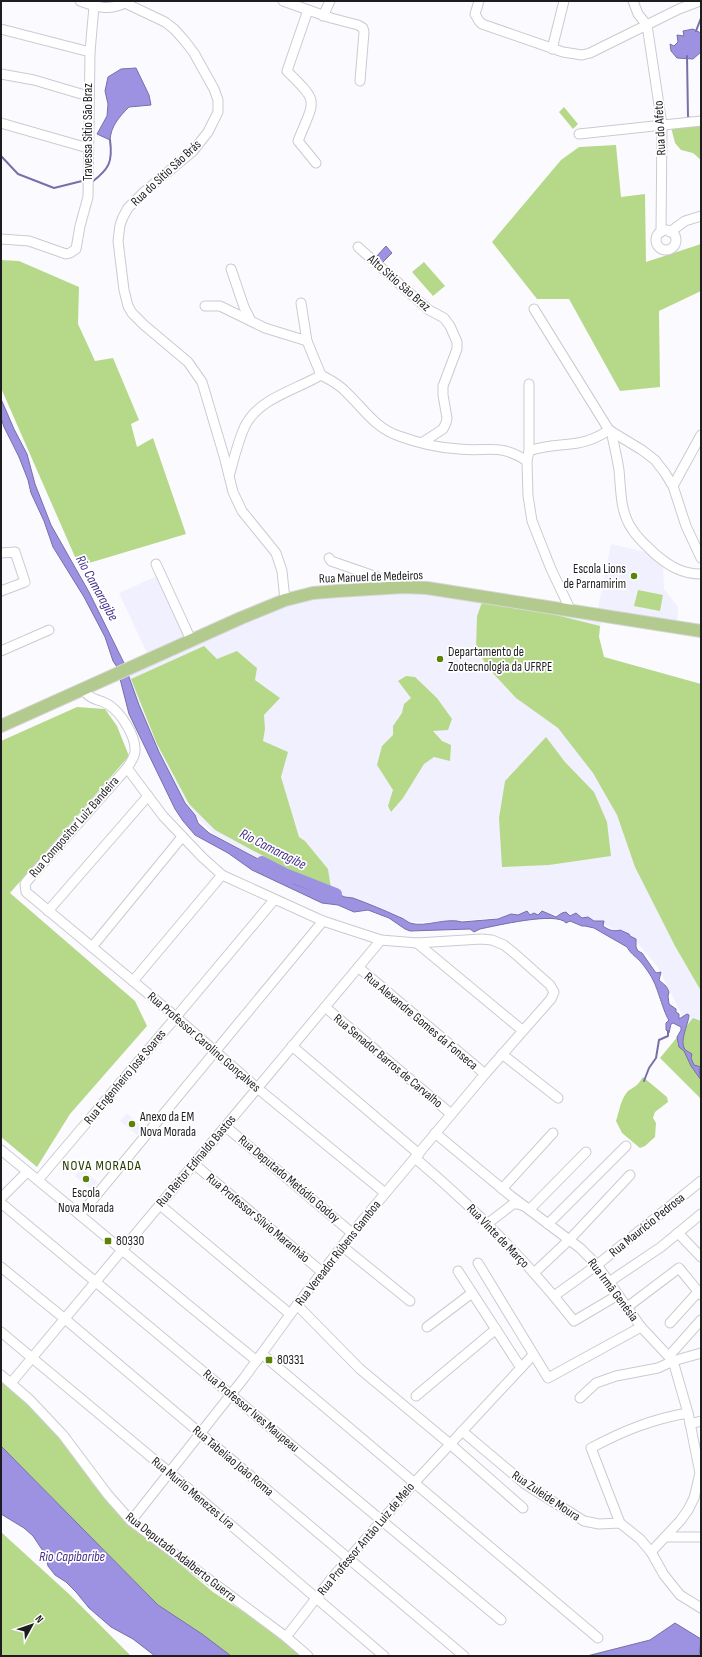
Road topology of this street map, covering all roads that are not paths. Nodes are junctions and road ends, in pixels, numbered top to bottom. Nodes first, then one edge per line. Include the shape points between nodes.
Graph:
1 (80, 1) edge
2 (284, 1) edge
3 (330, 1) edge
4 (479, 1) edge
5 (564, 1) edge
6 (633, 1) edge
7 (700, 1) edge
8 (125, 2) edge
9 (94, 6) junction
10 (308, 10) junction
11 (323, 16) junction
12 (647, 25) junction
13 (1, 29) edge
14 (552, 48) junction
15 (90, 52) junction
16 (1, 74) edge
17 (360, 81) dead end
18 (88, 96) junction
19 (701, 121) edge
20 (1, 123) edge
21 (662, 125) junction
22 (579, 134) dead end
23 (88, 148) junction
24 (316, 163) dead end
25 (701, 216) edge
26 (660, 232) junction
27 (670, 232) junction
28 (1, 238) edge
29 (358, 247) dead end
30 (231, 269) dead end
31 (301, 302) dead end
32 (205, 306) dead end
33 (534, 309) dead end
34 (251, 321) junction
35 (307, 341) junction
36 (321, 375) junction
37 (529, 384) dead end
38 (610, 430) junction
39 (701, 435) edge
40 (424, 442) junction
41 (529, 451) junction
42 (527, 461) junction
43 (230, 475) junction
44 (673, 486) junction
45 (1, 553) edge
46 (329, 558) dead end
47 (701, 558) edge
48 (156, 564) dead end
49 (701, 574) edge
50 (403, 587) junction
51 (1, 591) edge
52 (285, 600) junction
53 (571, 611) junction
54 (49, 630) dead end
55 (701, 631) edge
56 (192, 640) junction
57 (1, 651) edge
58 (88, 687) junction
59 (1, 726) edge
60 (127, 768) junction
61 (148, 796) junction
62 (182, 837) junction
63 (222, 875) junction
64 (25, 888) joint
65 (274, 900) junction
66 (48, 911) junction
67 (323, 921) junction
68 (381, 940) junction
69 (417, 943) junction
70 (92, 947) junction
71 (358, 967) junction
72 (133, 981) junction
73 (325, 1007) junction
74 (176, 1017) junction
75 (522, 1030) junction
76 (292, 1046) junction
77 (215, 1052) junction
78 (502, 1054) junction
79 (485, 1074) junction
80 (256, 1087) junction
81 (558, 1098) dead end
82 (451, 1114) junction
83 (225, 1126) junction
84 (553, 1132) dead end
85 (435, 1133) junction
86 (626, 1146) dead end
87 (1, 1150) edge
88 (586, 1152) dead end
89 (417, 1156) junction
90 (194, 1164) junction
91 (27, 1172) junction
92 (630, 1175) dead end
93 (38, 1180) junction
94 (701, 1181) edge
95 (502, 1188) junction
96 (385, 1193) junction
97 (1, 1198) edge
98 (1, 1203) edge
99 (160, 1205) junction
100 (530, 1209) junction
101 (80, 1214) junction
102 (701, 1214) edge
103 (487, 1224) junction
104 (548, 1224) junction
105 (352, 1232) junction
106 (678, 1233) junction
107 (570, 1239) junction
108 (342, 1246) junction
109 (122, 1250) junction
110 (701, 1256) edge
111 (478, 1263) dead end
112 (597, 1265) junction
113 (1, 1267) edge
114 (458, 1271) dead end
115 (322, 1272) junction
116 (534, 1273) junction
117 (94, 1281) junction
118 (609, 1282) junction
119 (472, 1293) junction
120 (700, 1294) edge
121 (618, 1295) junction
122 (554, 1296) junction
123 (410, 1301) dead end
124 (297, 1305) junction
125 (626, 1308) junction
126 (290, 1314) junction
127 (65, 1318) junction
128 (701, 1320) edge
129 (670, 1323) dead end
130 (427, 1327) dead end
131 (641, 1327) junction
132 (496, 1329) junction
133 (1, 1332) edge
134 (701, 1353) edge
135 (533, 1355) junction
136 (32, 1358) junction
137 (259, 1358) junction
138 (671, 1358) junction
139 (521, 1368) junction
140 (1, 1375) edge
141 (11, 1383) junction
142 (232, 1395) junction
143 (416, 1396) dead end
144 (580, 1398) dead end
145 (688, 1413) junction
146 (701, 1421) edge
147 (690, 1424) junction
148 (462, 1431) junction
149 (200, 1433) junction
150 (450, 1444) junction
151 (169, 1472) junction
152 (700, 1473) edge
153 (415, 1482) junction
154 (524, 1508) dead end
155 (382, 1520) junction
156 (131, 1521) junction
157 (620, 1522) junction
158 (665, 1537) junction
159 (701, 1537) edge
160 (651, 1552) junction
161 (348, 1559) junction
162 (316, 1597) junction
163 (701, 1608) edge
164 (501, 1620) dead end
165 (286, 1637) junction
166 (598, 1638) dead end
167 (308, 1656) edge
168 (384, 1656) edge
169 (464, 1656) edge

1 - 9 street
2 - 10 street
3 - 11 street
4 - 14 street via 475,14 486,26
5 - 14 street
6 - 12 street via 638,14
7 - 12 street
8 - 9 street via 113,8
8 - 43 street, Rua do Sítio São Brás via 174,29 201,64 218,100 218,112 201,142 128,208 120,225 118,241 128,306 138,319 196,371 206,394
9 - 15 street, Travessa Sitio São Braz
10 - 11 street
10 - 24 street via 287,71 308,93 312,102 298,141
11 - 17 street via 363,28
12 - 14 street via 582,56
12 - 21 street, Rua do Afeto
13 - 15 street
15 - 18 street, Travessa Sitio São Braz
16 - 18 street via 34,80
18 - 23 street, Travessa Sitio São Braz
19 - 21 street
20 - 23 street
21 - 22 street
21 - 26 street, Rua do Afeto
23 - 28 street, Travessa Sitio São Braz via 88,197 76,249 70,253 58,252 29,241
25 - 27 street via 685,220
26 - 27 street
26 - 27 street, Rua do Afeto via 657,244 661,249 667,250 673,248 676,242
29 - 40 street, Alto Sitio São Braz via 429,310 444,318 457,342 457,349 443,386 446,423
30 - 34 street
31 - 35 street
32 - 34 street via 220,306
33 - 38 street
34 - 35 street
35 - 36 street
36 - 40 street via 340,386 371,419 388,432
36 - 43 street via 277,397 253,414 245,425
37 - 41 street
38 - 41 street via 590,440 550,445
38 - 44 street via 655,460
38 - 49 street via 619,471 623,511 631,529 663,561 684,573
39 - 44 street
40 - 42 street via 460,450 498,449
41 - 42 street
42 - 53 street via 532,520
43 - 52 street, Rua do Sítio São Brás via 233,492 242,511 276,553 282,571
44 - 47 street via 686,526
45 - 51 street via 15,552 25,582
46 - 50 street via 331,561
48 - 56 street
50 - 52 main road, Rua Manuel de Medeiros via 328,592
50 - 53 main road, Rua Manuel de Medeiros via 443,590
52 - 56 main road, Rua Manuel de Medeiros
53 - 55 main road, Rua Manuel de Medeiros
54 - 57 street
56 - 58 main road, Rua Manuel de Medeiros
58 - 59 main road, Rua Manuel de Medeiros
58 - 60 street, Rua Compositor Luiz Bandeira via 86,694 109,705 119,714 132,737 136,751
60 - 61 street
60 - 64 street, Rua Compositor Luiz Bandeira via 28,880
61 - 62 street
61 - 66 street
62 - 63 street
62 - 70 street
63 - 65 street
63 - 72 street
64 - 66 street, Rua Professor Carolino Gonçalves via 30,896
65 - 67 street
65 - 74 street, Rua Engenheiro José Soares
66 - 70 street, Rua Professor Carolino Gonçalves
67 - 68 street
67 - 77 street
68 - 69 street
68 - 71 street, Rua Reitor Edinaldo Bastos
69 - 75 street
69 - 75 street, Rua Vereador Rúbens Gamboa via 492,940 514,953 550,985 554,992 551,999
70 - 72 street, Rua Professor Carolino Gonçalves
71 - 73 street, Rua Reitor Edinaldo Bastos
71 - 79 street, Rua Alexandre Gomes da Fonseca
72 - 74 street, Rua Professor Carolino Gonçalves
73 - 76 street, Rua Reitor Edinaldo Bastos
73 - 82 street, Rua Senador Barros de Carvalho
74 - 77 street, Rua Professor Carolino Gonçalves
74 - 93 street, Rua Engenheiro José Soares
75 - 78 street, Rua Vereador Rúbens Gamboa
76 - 80 street, Rua Reitor Edinaldo Bastos
76 - 89 street, Rua Vinte de Março
77 - 80 street, Rua Professor Carolino Gonçalves
77 - 101 street
78 - 79 street, Rua Vereador Rúbens Gamboa
78 - 81 street
79 - 82 street, Rua Vereador Rúbens Gamboa
80 - 83 street, Rua Reitor Edinaldo Bastos
80 - 96 street, Rua Professor Carolino Gonçalves
82 - 85 street, Rua Vereador Rúbens Gamboa
83 - 90 street, Rua Reitor Edinaldo Bastos
83 - 105 street, Rua Deputado Metódio Godoy
84 - 95 street
85 - 89 street, Rua Vereador Rúbens Gamboa
85 - 95 street, Rua Irmã Genésia
86 - 104 street
87 - 91 street
88 - 100 street
89 - 96 street, Rua Vereador Rúbens Gamboa
89 - 103 street, Rua Vinte de Março
90 - 99 street, Rua Reitor Edinaldo Bastos
90 - 115 street, Rua Professor Sílvio Maranhão
91 - 93 street
91 - 97 street
92 - 107 street
93 - 101 street
94 - 112 street, Rua Maurício Pedrosa
95 - 100 street, Rua Irmã Genésia
96 - 105 street, Rua Vereador Rúbens Gamboa
98 - 117 street, Rua Professor Ives Maupeau
99 - 109 street, Rua Reitor Edinaldo Bastos
99 - 126 street
100 - 103 street via 513,1204
100 - 104 street, Rua Irmã Genésia
101 - 109 street
102 - 106 street
103 - 116 street, Rua Vinte de Março
104 - 107 street, Rua Irmã Genésia
105 - 108 street, Rua Vereador Rúbens Gamboa
106 - 110 street
106 - 118 street
107 - 112 street, Rua Irmã Genésia
107 - 116 street
108 - 115 street, Rua Vereador Rúbens Gamboa
108 - 123 street
109 - 117 street, Rua Reitor Edinaldo Bastos
109 - 137 street via 184,1303
111 - 135 street
112 - 118 street, Rua Irmã Genésia
112 - 122 street, Rua Maurício Pedrosa
113 - 127 street, Rua Tabeliao João Roma
114 - 119 street
115 - 124 street, Rua Vereador Rúbens Gamboa
116 - 122 street, Rua Vinte de Março
117 - 127 street, Rua Reitor Edinaldo Bastos
117 - 142 street, Rua Professor Ives Maupeau
118 - 121 street, Rua Irmã Genésia
119 - 130 street
119 - 132 street
120 - 125 street via 679,1268
120 - 129 street
121 - 122 street, Rua Vinte de Março via 574,1321
121 - 125 street, Rua Irmã Genésia
124 - 126 street, Rua Vereador Rúbens Gamboa
124 - 150 street, Rua Zuleide Moura via 360,1369
125 - 131 street, Rua Irmã Genésia
126 - 137 street, Rua Vereador Rúbens Gamboa
127 - 136 street, Rua Reitor Edinaldo Bastos
127 - 149 street, Rua Tabeliao João Roma
128 - 138 street
131 - 135 street via 548,1378
131 - 138 street, Rua Irmã Genésia
132 - 139 street
132 - 143 street
133 - 136 street, Rua Murilo Menezes Lira
134 - 138 street
135 - 139 street, Rua Professor Antão Luiz de Melo
136 - 141 street, Rua Reitor Edinaldo Bastos
136 - 151 street, Rua Murilo Menezes Lira
137 - 142 street, Rua Vereador Rúbens Gamboa
137 - 153 street
138 - 144 street via 658,1368 616,1376 596,1383
138 - 145 street
139 - 148 street, Rua Professor Antão Luiz de Melo
140 - 141 street, Rua Deputado Adalberto Guerra
141 - 156 street, Rua Deputado Adalberto Guerra via 63,1435
142 - 149 street, Rua Vereador Rúbens Gamboa
142 - 155 street, Rua Professor Ives Maupeau
145 - 147 street
145 - 157 street via 665,1417 621,1432 591,1448
146 - 147 street
147 - 152 street
148 - 150 street, Rua Professor Antão Luiz de Melo
148 - 157 street, Rua Zuleide Moura via 525,1484 551,1502 584,1521 599,1524
149 - 151 street, Rua Vereador Rúbens Gamboa
149 - 161 street, Rua Tabeliao João Roma
150 - 153 street, Rua Professor Antão Luiz de Melo
150 - 154 street, Rua Zuleide Moura
151 - 156 street, Rua Vereador Rúbens Gamboa
151 - 162 street, Rua Murilo Menezes Lira
152 - 158 street via 694,1498 688,1510
153 - 155 street, Rua Professor Antão Luiz de Melo
153 - 166 street
155 - 161 street, Rua Professor Antão Luiz de Melo
155 - 164 street, Rua Professor Ives Maupeau
156 - 165 street, Rua Deputado Adalberto Guerra
157 - 160 street
158 - 159 street
158 - 160 street
160 - 163 street via 664,1576 680,1595
161 - 162 street, Rua Professor Antão Luiz de Melo
161 - 169 street, Rua Tabeliao João Roma
162 - 165 street, Rua Professor Antão Luiz de Melo
162 - 168 street, Rua Murilo Menezes Lira
165 - 167 street, Rua Deputado Adalberto Guerra

